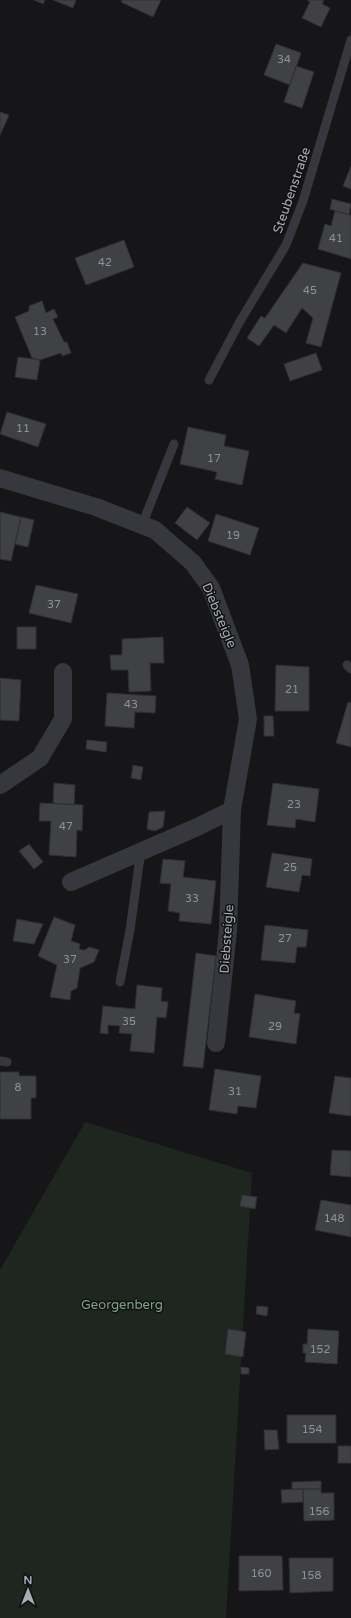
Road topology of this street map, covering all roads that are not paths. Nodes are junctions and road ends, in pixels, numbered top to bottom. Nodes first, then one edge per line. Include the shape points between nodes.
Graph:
1 (351, 40) edge
2 (209, 380) dead end
3 (174, 444) dead end
4 (0, 478) edge
5 (142, 525) junction
6 (63, 672) dead end
7 (0, 785) edge
8 (232, 810) junction
9 (141, 850) junction
10 (70, 882) dead end
11 (120, 982) dead end
12 (216, 1043) dead end

1 - 2 lane, Steubenstraße via 303,201 286,245 242,317
3 - 5 lane
4 - 5 street, Diebsteigle via 96,507
5 - 8 street, Diebsteigle via 155,530 193,563 210,588 240,665 248,719
6 - 7 street via 63,719 40,758
8 - 9 street
8 - 12 street, Diebsteigle via 228,931
9 - 10 street
9 - 11 lane

